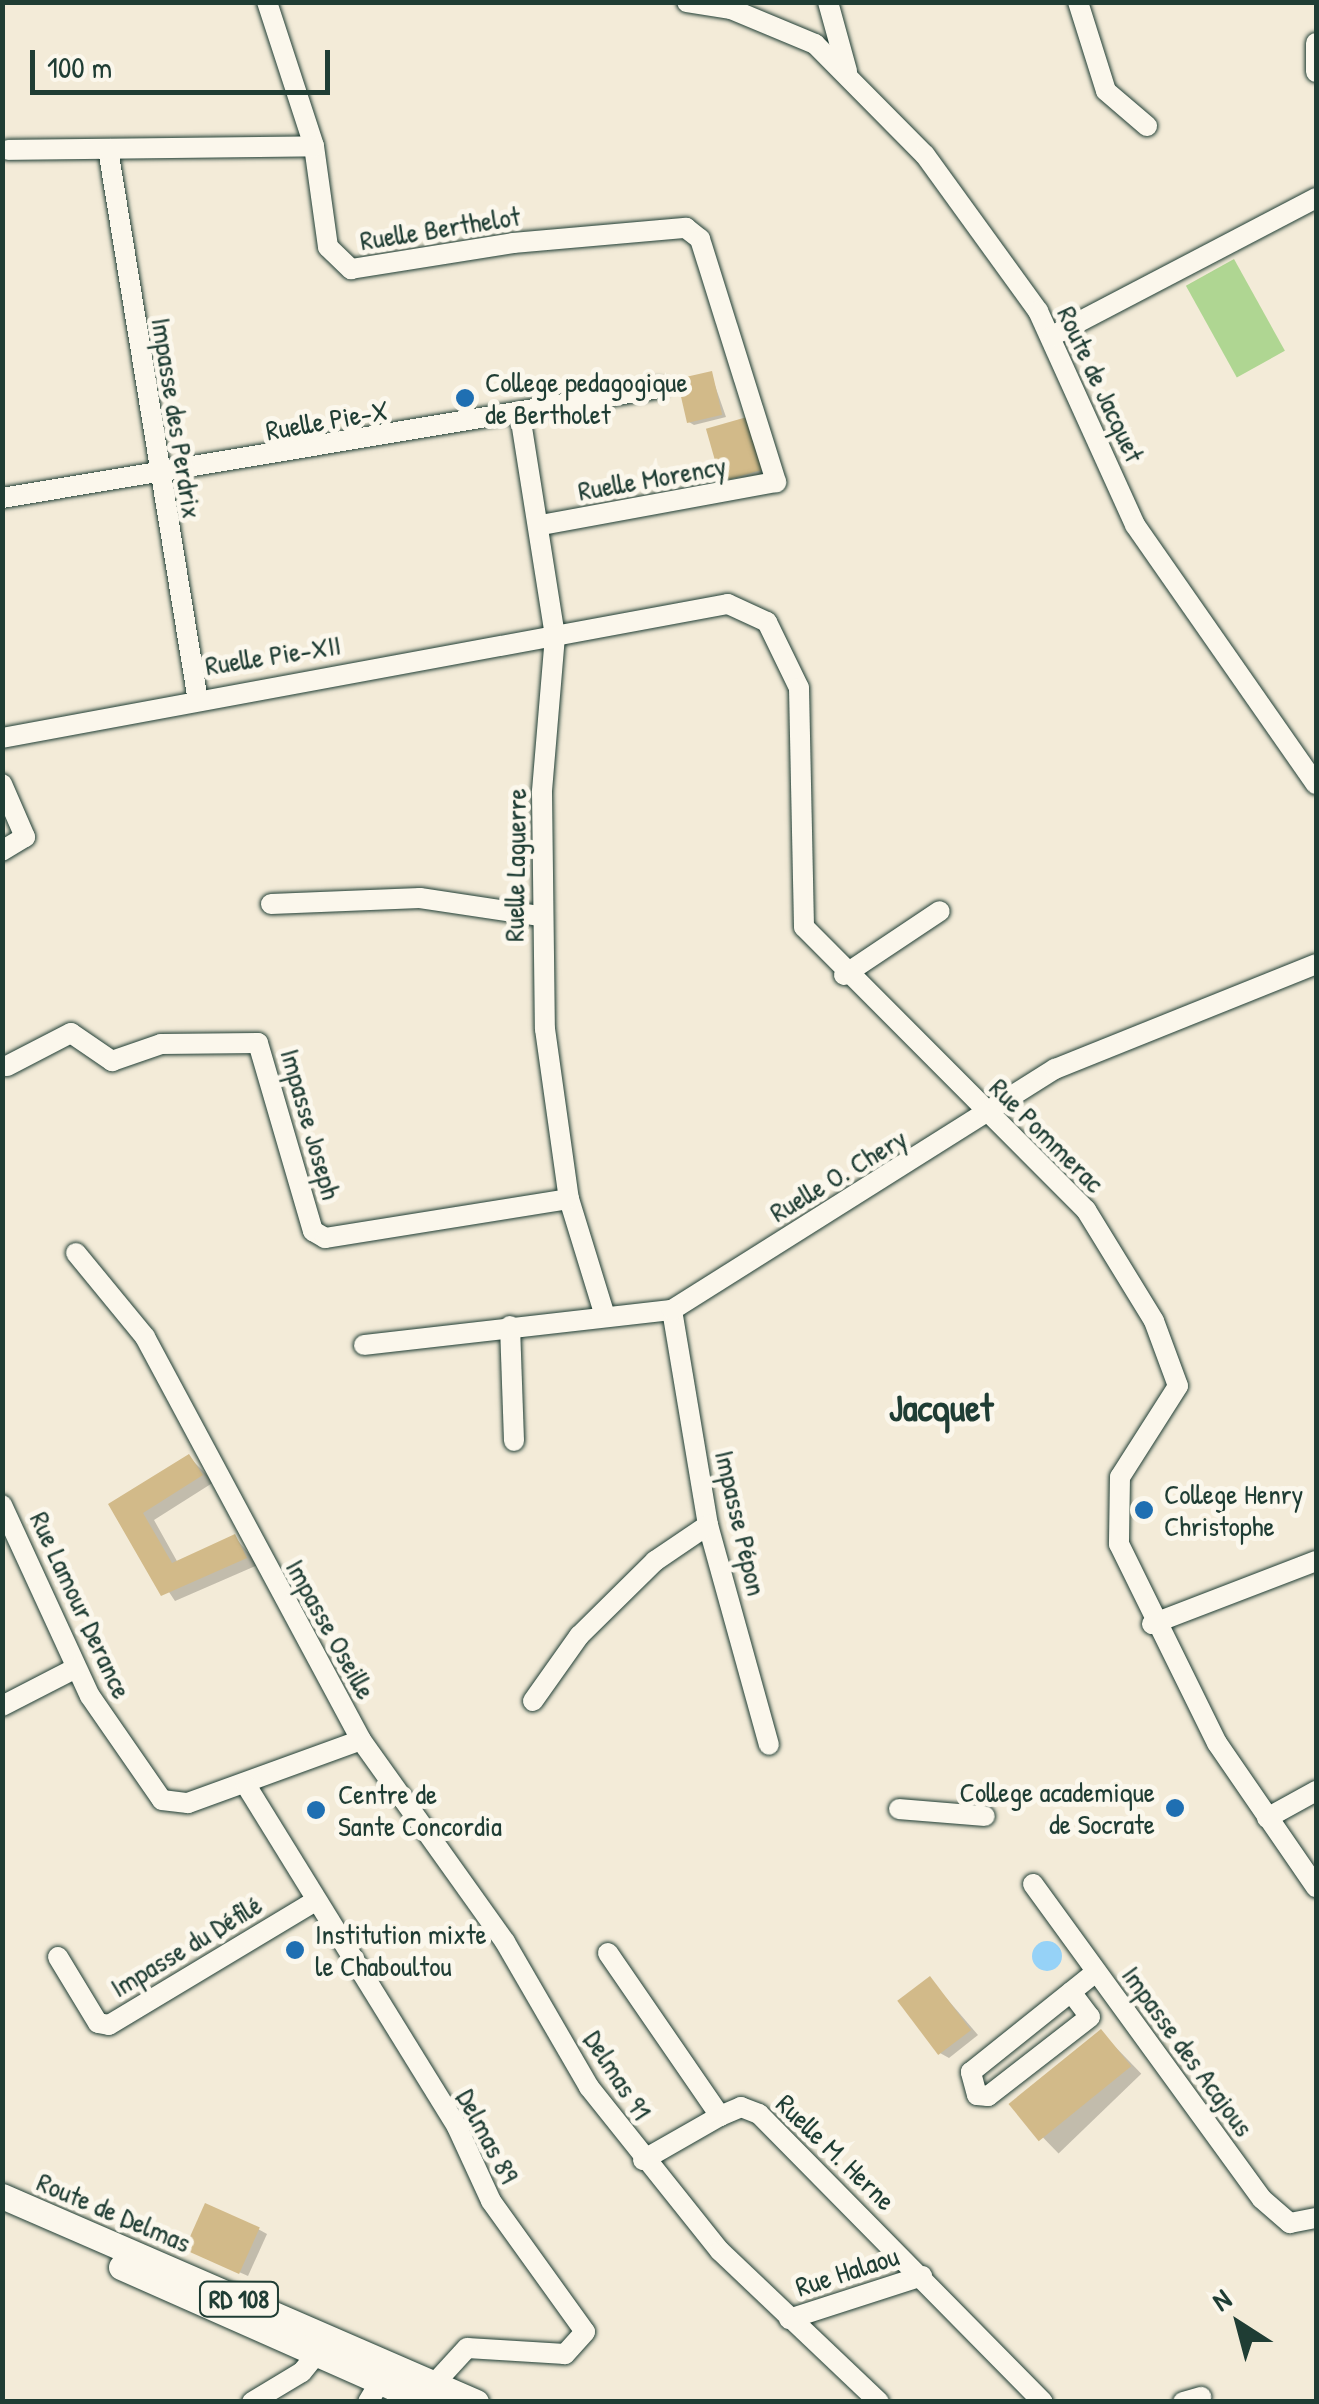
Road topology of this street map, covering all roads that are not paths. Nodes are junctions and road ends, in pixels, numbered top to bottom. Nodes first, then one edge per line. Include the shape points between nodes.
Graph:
1 (266, 2) edge
2 (687, 2) edge
3 (828, 2) edge
4 (1078, 2) edge
5 (1316, 44) edge
6 (1316, 72) edge
7 (848, 73) junction
8 (1148, 126) dead end
9 (314, 146) junction
10 (108, 149) junction
11 (8, 150) dead end
12 (1316, 198) edge
13 (1052, 336) junction
14 (659, 388) dead end
15 (520, 414) junction
16 (157, 477) junction
17 (772, 485) joint
18 (2, 498) edge
19 (541, 525) junction
20 (555, 636) junction
21 (197, 695) junction
22 (2, 738) edge
23 (2, 784) edge
24 (1316, 784) edge
25 (2, 851) edge
26 (271, 904) dead end
27 (940, 911) dead end
28 (539, 916) junction
29 (1316, 964) edge
30 (844, 975) junction
31 (7, 1066) dead end
32 (985, 1112) junction
33 (569, 1199) junction
34 (76, 1253) dead end
35 (672, 1310) junction
36 (604, 1313) junction
37 (510, 1326) junction
38 (364, 1346) dead end
39 (514, 1440) dead end
40 (2, 1505) edge
41 (708, 1525) junction
42 (1316, 1561) edge
43 (1152, 1624) junction
44 (76, 1668) junction
45 (532, 1700) dead end
46 (2, 1706) edge
47 (361, 1740) junction
48 (769, 1745) dead end
49 (246, 1785) junction
50 (1316, 1791) edge
51 (898, 1809) dead end
52 (985, 1816) dead end
53 (1267, 1818) junction
54 (1033, 1884) dead end
55 (1316, 1887) edge
56 (316, 1901) junction
57 (608, 1954) dead end
58 (58, 1957) dead end
59 (1096, 1972) junction
60 (1071, 1992) junction
61 (720, 2116) junction
62 (642, 2160) junction
63 (2, 2196) edge
64 (2, 2214) edge
65 (1316, 2218) edge
66 (922, 2276) junction
67 (790, 2319) junction
68 (323, 2345) junction
69 (374, 2391) edge
70 (426, 2394) edge
71 (252, 2402) edge
72 (476, 2402) edge
73 (878, 2402) edge
74 (1043, 2402) edge

1 - 9 street, Ruelle Berthelot
2 - 7 street, Route de Jacquet via 783,27
3 - 7 street
4 - 8 street via 1106,92
5 - 6 street
7 - 13 street, Route de Jacquet via 924,155
9 - 10 street
9 - 17 street, Ruelle Berthelot via 328,248 350,269 513,242 686,228 700,239 778,477
10 - 11 street
10 - 16 street, Impasse des Perdrix
12 - 13 street
13 - 24 street, Route de Jacquet via 1135,525
14 - 15 street, Ruelle Pie-X
15 - 16 street, Ruelle Pie-X
15 - 19 street, Ruelle Laguerre
16 - 18 street, Ruelle Pie-X
16 - 21 street, Impasse des Perdrix
17 - 19 street, Ruelle Morency
19 - 20 street, Ruelle Laguerre
20 - 21 street, Ruelle Pie-XII
20 - 28 street, Ruelle Laguerre
20 - 30 street, Rue Pommerac via 728,604 767,622 800,688 798,906
21 - 22 street, Ruelle Pie-XII
23 - 25 street via 25,837
26 - 28 street via 420,898
27 - 30 street
28 - 33 street, Ruelle Laguerre
29 - 32 street, Ruelle O. Chery via 1055,1070
30 - 32 street, Rue Pommerac
31 - 33 street, Impasse Joseph via 71,1033 112,1062 161,1044 264,1047 317,1236
32 - 35 street, Ruelle O. Chery
32 - 43 street, Rue Pommerac via 1086,1210 1173,1365 1172,1407 1120,1477 1114,1512
33 - 36 street, Ruelle Laguerre
34 - 47 street, Impasse Oseille via 128,1312
35 - 36 street, Ruelle O. Chery
35 - 41 street, Impasse Pépon
36 - 37 street, Ruelle O. Chery
37 - 38 street, Ruelle O. Chery
37 - 39 street
40 - 44 street, Rue Lamour Derance
41 - 45 street via 655,1561 579,1636
41 - 48 street, Impasse Pépon
42 - 43 street
43 - 53 street, Rue Pommerac
44 - 46 street
44 - 49 street, Rue Lamour Derance via 162,1800 188,1804
47 - 49 street, Rue Lamour Derance
47 - 62 street, Delmas 91
49 - 56 street, Delmas 89
50 - 53 street
51 - 52 street
53 - 55 street, Rue Pommerac
54 - 59 street, Impasse des Acajous
56 - 58 street, Impasse du Défilé via 109,2024 98,2022
56 - 70 street, Delmas 89 via 457,2126 491,2201 585,2332 564,2354 467,2348
57 - 61 street
59 - 60 street
59 - 65 street, Impasse des Acajous via 1262,2199 1290,2223
60 - 60 street via 971,2072 976,2095 988,2096 1090,2017
61 - 62 street
61 - 66 street, Ruelle M. Herne via 741,2107 759,2114
62 - 67 street, Delmas 91
63 - 68 main road, Route de Delmas / RD 108
64 - 68 main road, Route de Delmas / RD 108
66 - 67 street, Rue Halaou
66 - 74 street, Ruelle M. Herne
67 - 73 street, Delmas 91
68 - 69 main road, Route de Delmas / RD 108
68 - 70 main road, Route de Delmas / RD 108
68 - 71 street
69 - 70 main road, Route de Delmas / RD 108
70 - 72 main road, Route de Delmas / RD 108

